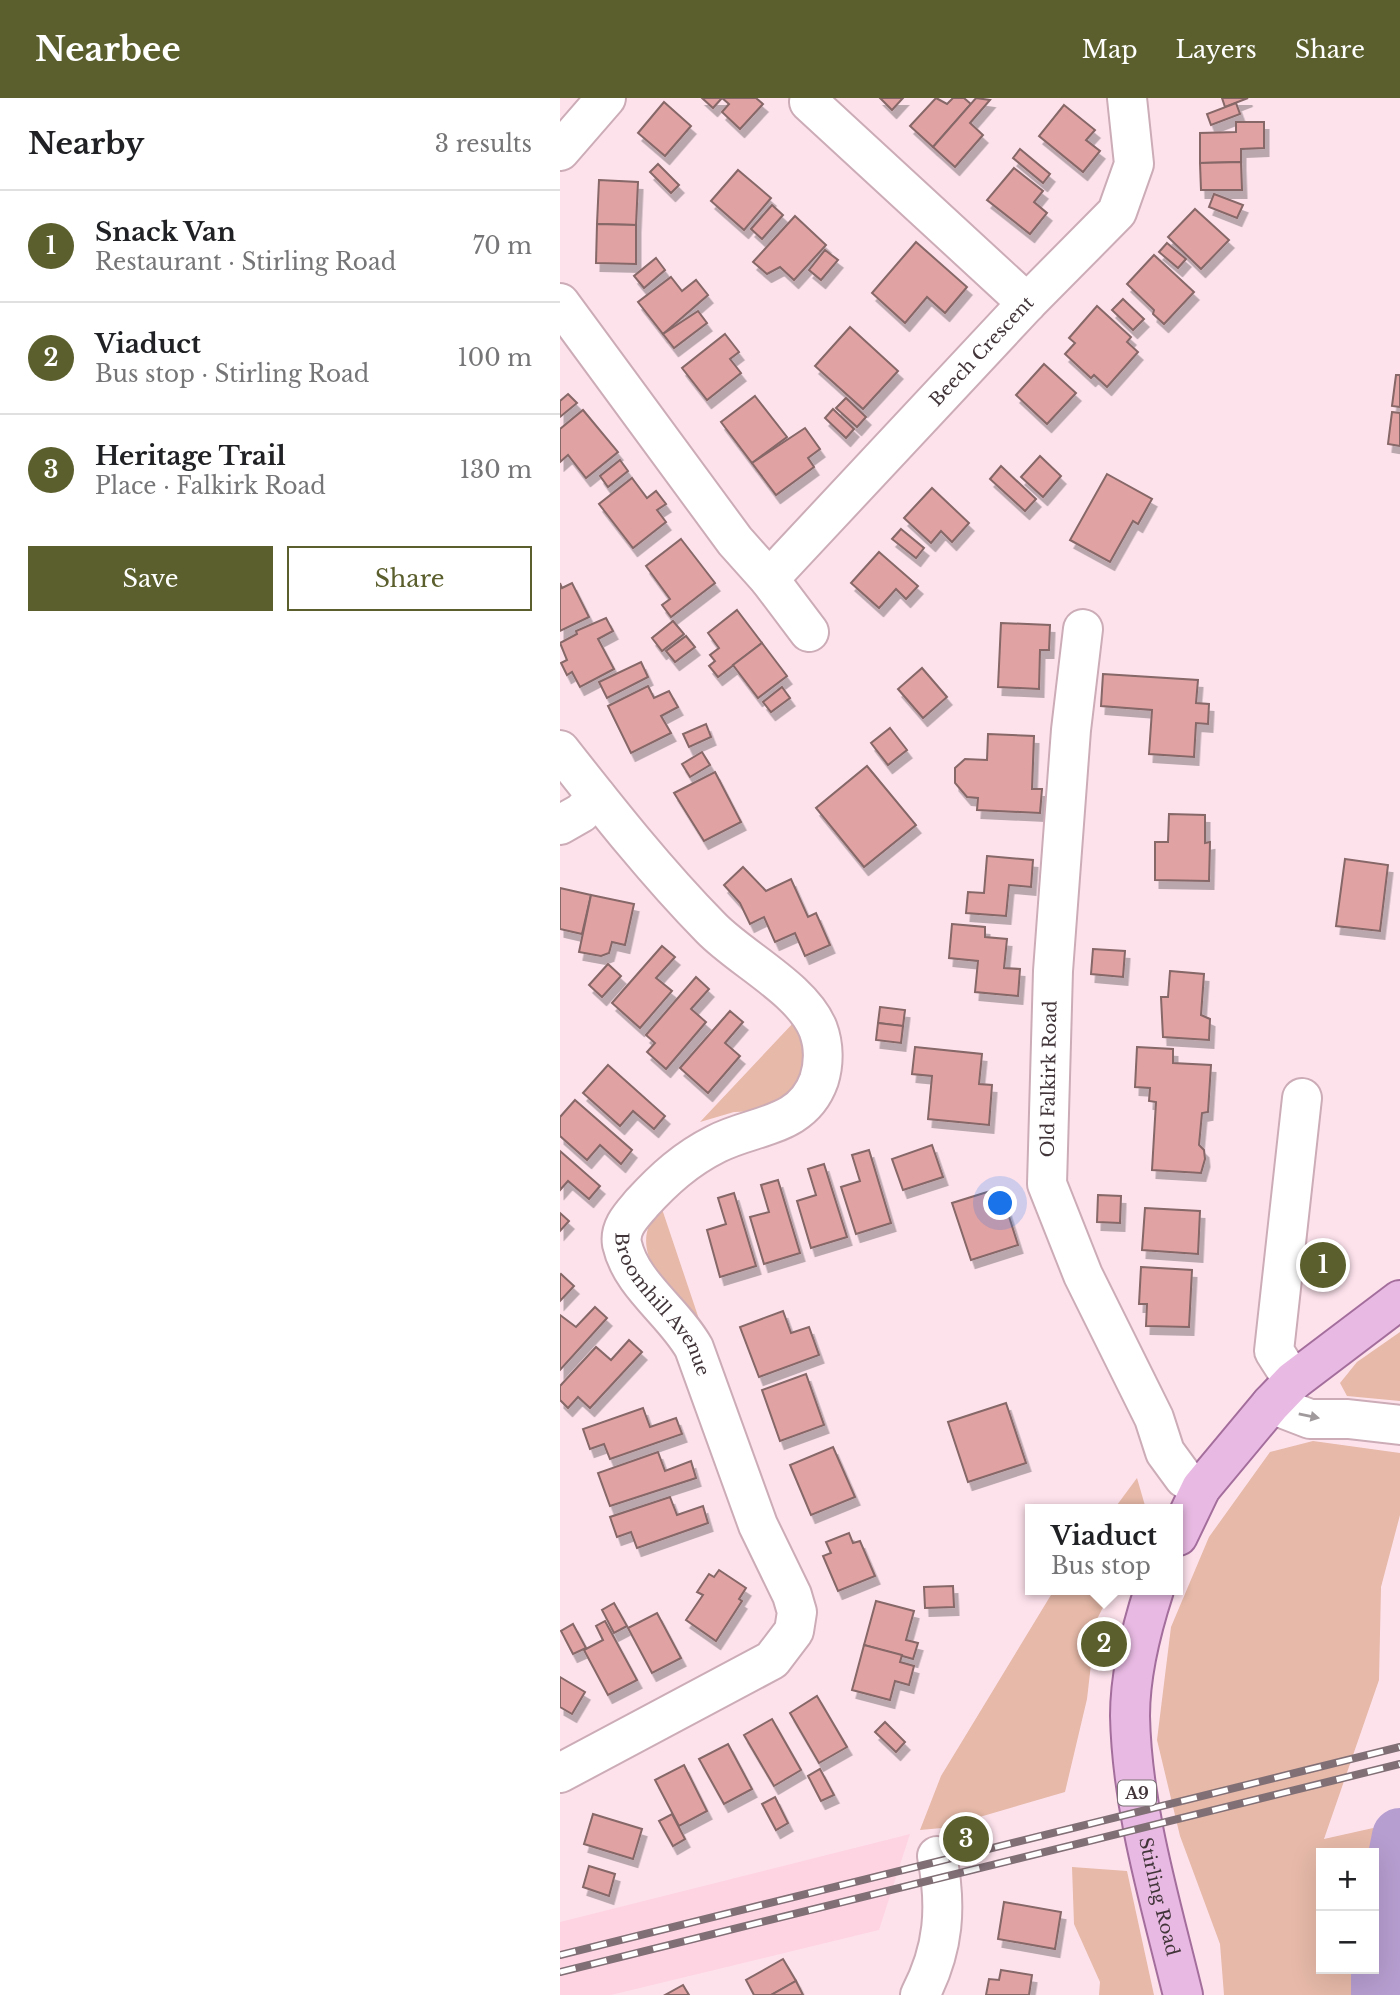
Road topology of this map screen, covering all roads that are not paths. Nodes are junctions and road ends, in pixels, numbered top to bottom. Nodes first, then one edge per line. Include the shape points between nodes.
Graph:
1 (606, 98) edge
2 (1127, 98) edge
3 (809, 103) dead end
4 (560, 151) edge
5 (560, 303) edge
6 (1027, 303) junction
7 (769, 579) junction
8 (1083, 629) dead end
9 (809, 632) dead end
10 (560, 750) edge
11 (597, 797) junction
12 (560, 825) edge
13 (1302, 1098) dead end
14 (1400, 1300) edge
15 (1282, 1393) junction
16 (1400, 1425) edge
17 (1201, 1488) junction
18 (1183, 1526) edge
19 (1153, 1595) edge
20 (560, 1773) edge
21 (937, 1856) dead end
22 (920, 1995) edge
23 (1183, 1995) edge

1 - 4 street
2 - 6 street, Beech Crescent via 1134,163 1117,212
3 - 6 street
5 - 7 street via 735,541
6 - 7 street, Beech Crescent
7 - 9 street
8 - 17 street, Old Falkirk Road via 1052,971 1047,1184 1083,1275 1154,1418 1165,1452 1184,1478
10 - 11 street, Broomhill Avenue
11 - 12 street
11 - 20 street, Broomhill Avenue via 713,930 804,1005 823,1047 813,1097 799,1111 690,1158 626,1221 621,1240 639,1278 682,1326 694,1348 758,1525 792,1595 797,1612 794,1631 772,1660
13 - 15 street via 1274,1351
14 - 15 main road
15 -> 16 street via 1310,1419
15 - 17 main road
17 - 18 main road
19 - 23 main road, Stirling Road / A9 via 1139,1648 1130,1714 1137,1791
21 - 22 street via 945,1894 942,1930

